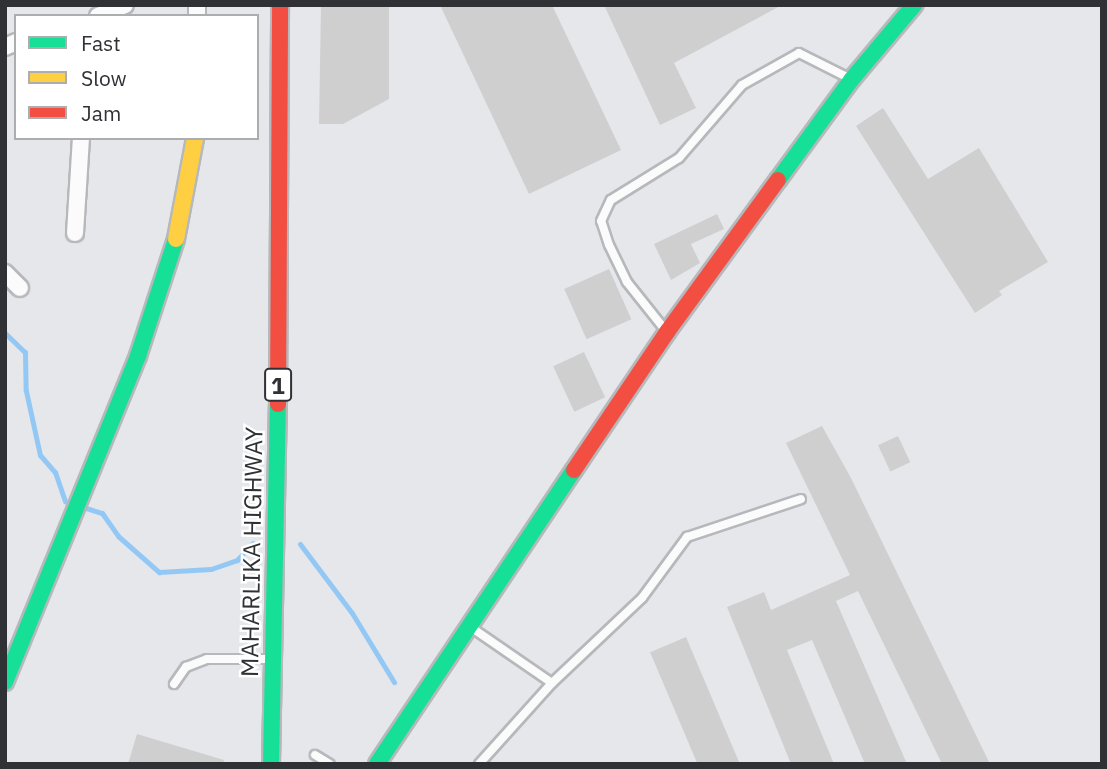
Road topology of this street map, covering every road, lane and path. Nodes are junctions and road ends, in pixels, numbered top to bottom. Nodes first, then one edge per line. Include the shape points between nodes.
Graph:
1 (125, 5) edge
2 (280, 5) edge
3 (914, 5) edge
4 (105, 11) edge
5 (852, 79) junction
6 (81, 140) edge
7 (195, 140) edge
8 (75, 233) dead end
9 (5, 273) edge
10 (20, 288) dead end
11 (667, 332) junction
12 (801, 499) dead end
13 (472, 628) junction
14 (273, 659) junction
15 (5, 682) edge
16 (552, 683) junction
17 (174, 684) dead end
18 (315, 755) dead end
19 (271, 764) edge
20 (330, 764) edge
21 (377, 764) edge
22 (479, 764) edge

1 - 4 street
2 - 14 main road, MAHARLIKA HIGHWAY / 1 via 281,241
3 - 5 main road
5 - 11 main road
5 - 11 lane via 799,53 742,85 679,158 611,200 601,222 609,245 627,282
6 - 8 street
7 - 15 main road via 175,245 138,356
9 - 10 street
11 - 13 main road
12 - 16 lane via 687,537 642,598
13 - 16 lane
13 - 21 main road
14 - 17 lane via 206,659 186,667
14 - 19 main road, MAHARLIKA HIGHWAY / 1
16 - 22 lane
18 - 20 lane

